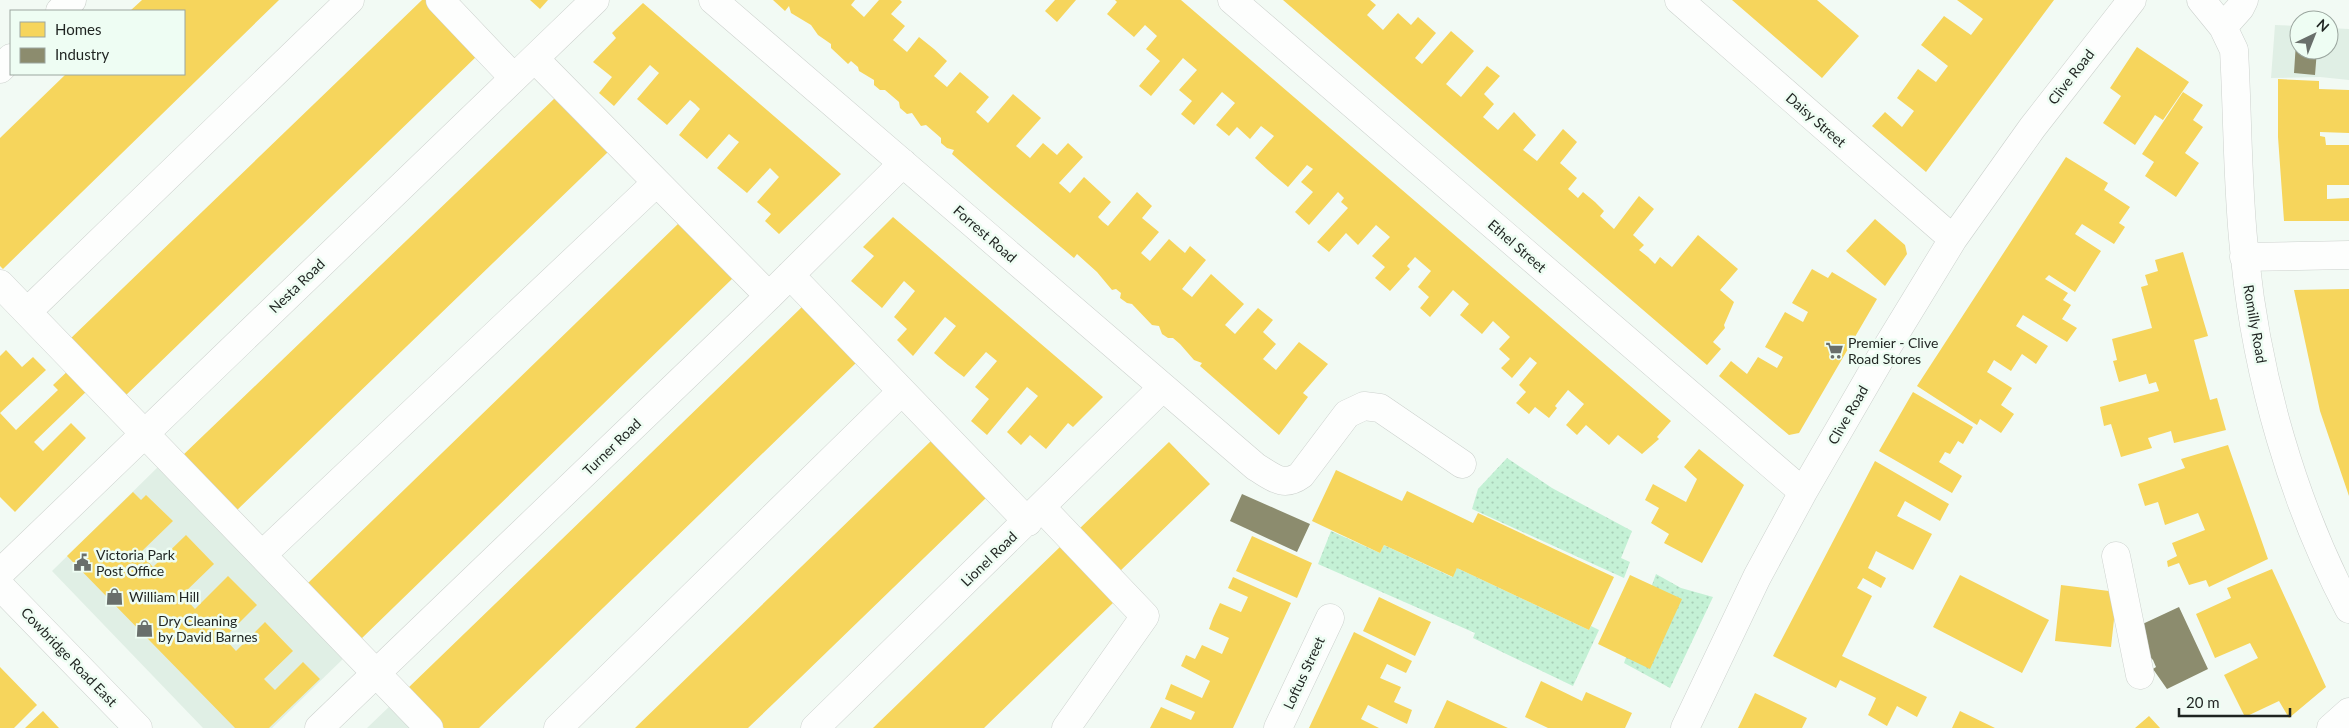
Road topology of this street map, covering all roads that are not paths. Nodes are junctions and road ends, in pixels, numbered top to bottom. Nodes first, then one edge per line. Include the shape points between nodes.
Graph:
1 (72, 0) edge
2 (350, 0) edge
3 (440, 0) edge
4 (595, 0) edge
5 (713, 0) edge
6 (1232, 0) edge
7 (1679, 0) edge
8 (2132, 0) edge
9 (2201, 0) edge
10 (2244, 0) edge
11 (61, 10) edge
12 (2223, 27) junction
13 (10, 59) edge
14 (535, 59) junction
15 (0, 69) edge
16 (514, 78) junction
17 (903, 163) junction
18 (656, 183) junction
19 (1953, 239) junction
20 (2349, 255) edge
21 (2244, 257) junction
22 (790, 275) junction
23 (0, 284) edge
24 (769, 296) junction
25 (27, 312) junction
26 (1162, 388) junction
27 (901, 392) junction
28 (144, 433) junction
29 (1462, 464) dead end
30 (1803, 492) junction
31 (1035, 515) junction
32 (262, 554) junction
33 (2116, 556) dead end
34 (0, 573) edge
35 (0, 586) edge
36 (2349, 609) edge
37 (1330, 618) dead end
38 (377, 673) junction
39 (2140, 675) dead end
40 (2349, 712) edge
41 (138, 728) edge
42 (319, 728) edge
43 (429, 728) edge
44 (558, 728) edge
45 (814, 728) edge
46 (1066, 728) edge
47 (1278, 728) edge
48 (1685, 728) edge
49 (2331, 728) edge

1 - 11 street
2 - 25 street
3 - 16 street
4 - 14 street, Nesta Road
5 - 17 street, Forrest Road
6 - 30 street, Ethel Street
7 - 19 street, Daisy Street
8 - 19 street, Clive Road via 2032,128
9 - 12 street, Romilly Road
10 - 12 street
12 - 21 street, Romilly Road via 2234,50
13 - 15 street
14 - 16 street, Nesta Road
14 - 18 street
16 - 28 street, Nesta Road
17 - 22 street, Turner Road
17 - 26 street, Forrest Road
18 - 24 street
18 - 32 street
19 - 30 street, Clive Road
20 - 21 street
21 - 36 street, Romilly Road via 2255,336 2274,417 2315,536
22 - 24 street, Turner Road
22 - 27 street
23 - 25 street
24 - 38 street, Turner Road
25 - 28 street
26 - 29 street, Forrest Road via 1256,467 1280,481 1292,482 1301,475 1347,414 1364,406 1380,408
26 - 31 street, Lionel Road
27 - 31 street
27 - 44 street
28 - 32 street
28 - 34 street, Nesta Road
30 - 48 street, Clive Road via 1756,577
31 - 45 street, Lionel Road
31 - 46 street via 1145,616
32 - 38 street
33 - 39 street
35 - 41 street, Cowbridge Road East
37 - 47 street, Loftus Street
38 - 42 street, Turner Road
38 - 43 street
40 - 49 street

